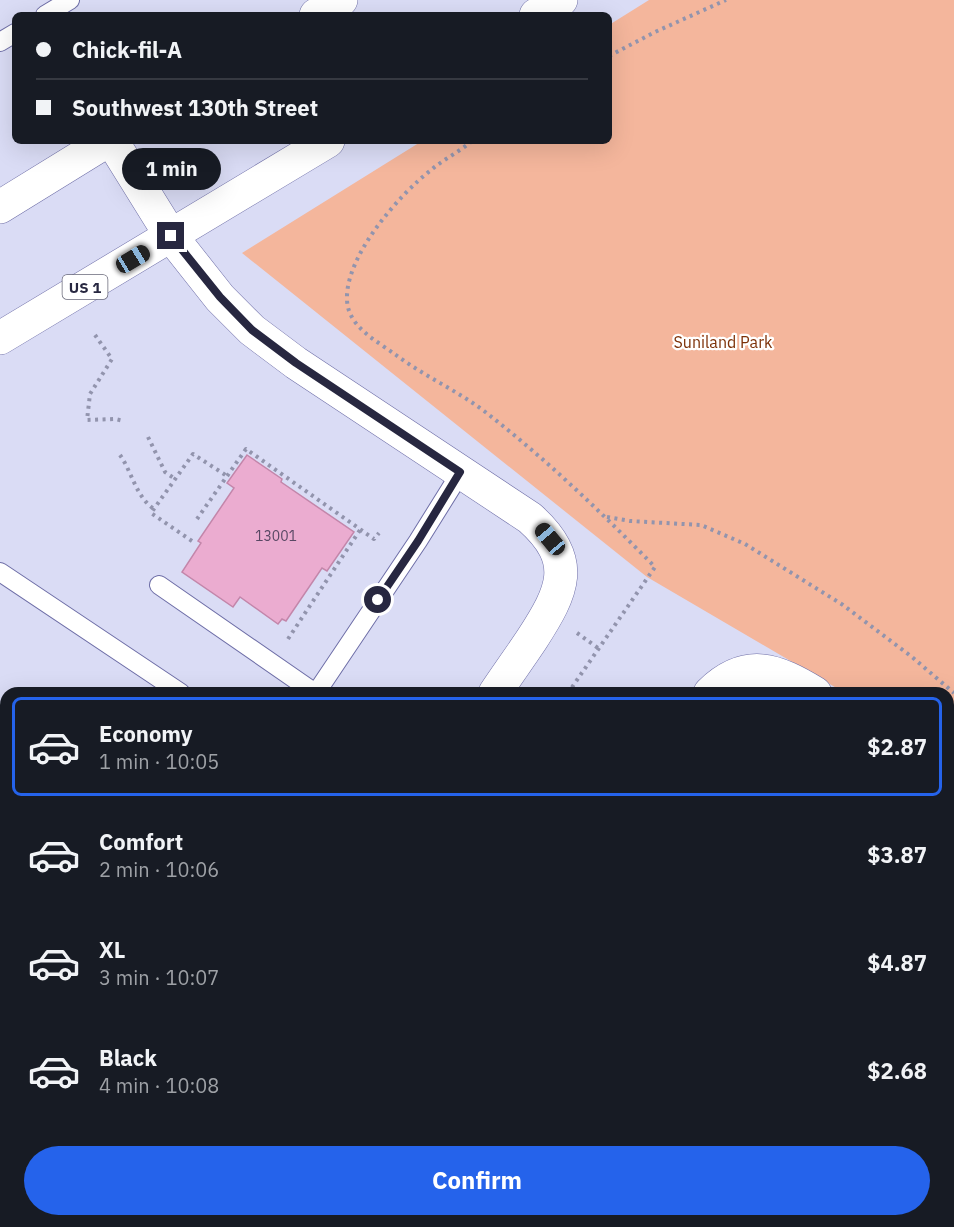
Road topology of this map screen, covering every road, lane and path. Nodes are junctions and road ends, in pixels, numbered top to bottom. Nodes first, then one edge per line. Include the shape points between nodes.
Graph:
1 (70, 0) edge
2 (341, 0) edge
3 (561, 0) edge
4 (726, 0) edge
5 (50, 12) edge
6 (321, 12) edge
7 (541, 12) edge
8 (612, 55) edge
9 (102, 144) edge
10 (114, 144) edge
11 (323, 144) edge
12 (468, 144) edge
13 (0, 207) edge
14 (171, 236) junction
15 (95, 335) dead end
16 (0, 338) edge
17 (124, 421) dead end
18 (148, 437) dead end
19 (120, 455) dead end
20 (460, 472) junction
21 (227, 477) junction
22 (175, 479) junction
23 (154, 510) junction
24 (606, 517) junction
25 (197, 519) dead end
26 (360, 530) junction
27 (380, 533) dead end
28 (192, 541) dead end
29 (0, 572) edge
30 (159, 585) dead end
31 (575, 632) dead end
32 (288, 646) dead end
33 (598, 648) junction
34 (172, 687) edge
35 (307, 687) edge
36 (320, 687) edge
37 (499, 687) edge
38 (572, 687) edge
39 (717, 687) edge
40 (805, 687) edge
41 (947, 687) edge

1 - 5 lane
2 - 6 main road
3 - 7 main road
4 - 8 path
9 - 13 main road
10 - 14 main road
11 - 14 main road, US 1
12 - 24 path via 421,178 369,240 351,276 347,301 351,315 358,327 402,360 483,410
14 - 16 main road, US 1
14 - 20 main road via 252,330
15 - 17 path via 112,359 90,394 87,420
18 - 22 path via 165,472
19 - 23 path via 144,502
20 - 36 lane
20 - 37 main road via 540,526 561,564 557,595 549,614
21 - 22 path via 193,454
21 - 25 path
21 - 26 path via 246,449
22 - 23 path
23 - 28 path via 151,513
24 - 33 path via 655,567
24 - 41 path via 701,525 745,544 853,612
26 - 27 path via 374,539
26 - 32 path via 288,637
29 - 34 lane
30 - 35 lane
31 - 33 path
33 - 38 path
39 - 40 main road via 735,675 756,669 774,672

